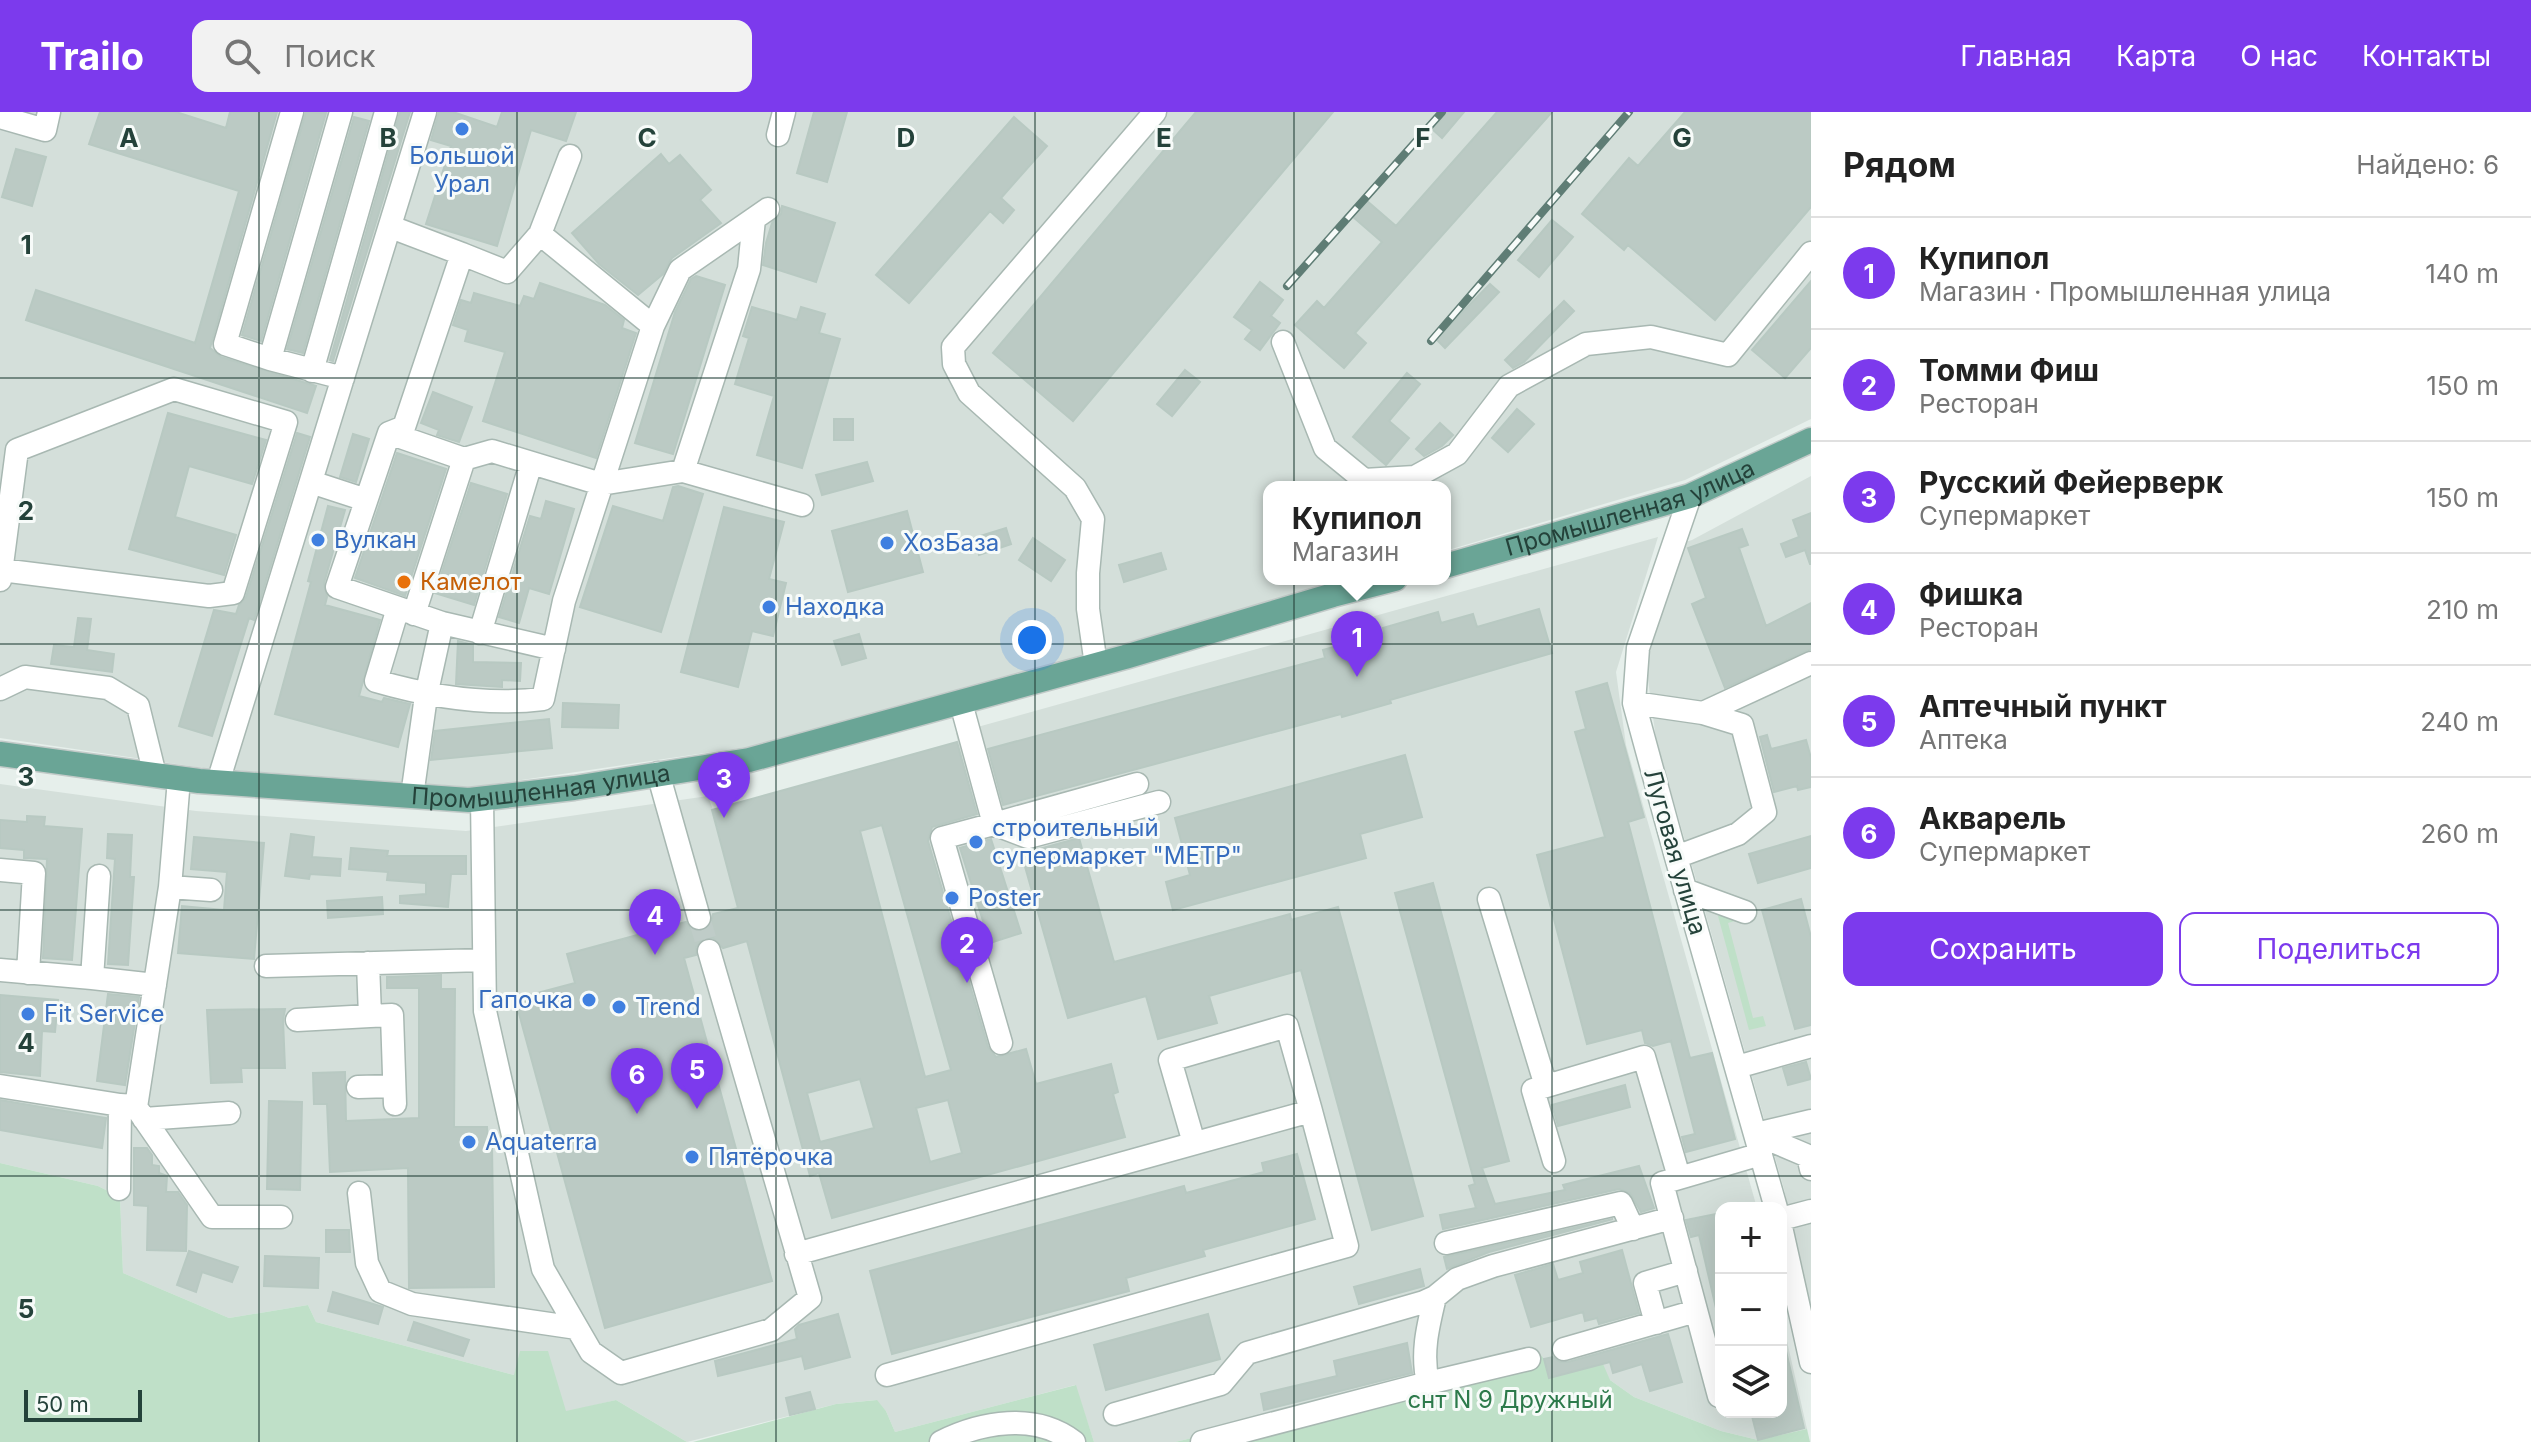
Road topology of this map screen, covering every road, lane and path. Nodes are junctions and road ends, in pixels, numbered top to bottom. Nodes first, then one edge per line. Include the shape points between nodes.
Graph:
1 (49, 112) edge
2 (292, 112) edge
3 (341, 112) edge
4 (386, 112) edge
5 (425, 112) edge
6 (784, 112) edge
7 (1155, 112) edge
8 (0, 117) edge
9 (778, 135) dead end
10 (570, 156) dead end
11 (391, 227) junction
12 (540, 234) junction
13 (1811, 253) edge
14 (462, 254) junction
15 (653, 326) junction
16 (1283, 342) dead end
17 (270, 359) junction
18 (312, 371) junction
19 (343, 378) junction
20 (389, 433) junction
21 (1811, 440) edge
22 (9, 449) edge
23 (464, 459) junction
24 (531, 463) junction
25 (683, 471) junction
26 (311, 482) junction
27 (601, 484) junction
28 (1690, 496) junction
29 (366, 500) junction
30 (802, 505) dead end
31 (1451, 564) edge
32 (1, 575) edge
33 (1372, 585) edge
34 (406, 611) junction
35 (442, 623) junction
36 (480, 633) junction
37 (554, 649) junction
38 (1096, 665) junction
39 (1809, 671) edge
40 (0, 689) edge
41 (426, 696) junction
42 (961, 703) junction
43 (1634, 703) junction
44 (1703, 713) junction
45 (0, 754) edge
46 (658, 773) junction
47 (167, 777) junction
48 (218, 782) junction
49 (1137, 784) dead end
50 (412, 796) junction
51 (482, 799) junction
52 (1159, 802) dead end
53 (994, 824) junction
54 (1676, 857) junction
55 (0, 870) edge
56 (99, 876) dead end
57 (170, 887) junction
58 (211, 890) dead end
59 (1685, 890) junction
60 (1489, 899) dead end
61 (1745, 912) dead end
62 (699, 918) tunnel mouth
63 (709, 951) tunnel mouth
64 (484, 960) junction
65 (368, 963) junction
66 (266, 966) dead end
67 (0, 970) edge
68 (28, 973) junction
69 (92, 978) junction
70 (155, 985) junction
71 (370, 1016) junction
72 (297, 1020) dead end
73 (1001, 1043) dead end
74 (1807, 1048) edge
75 (1737, 1067) junction
76 (0, 1086) edge
77 (1546, 1086) junction
78 (358, 1087) dead end
79 (133, 1110) junction
80 (1311, 1111) junction
81 (229, 1113) dead end
82 (1811, 1121) edge
83 (1194, 1143) junction
84 (1758, 1144) junction
85 (1554, 1161) dead end
86 (1811, 1169) edge
87 (1679, 1177) junction
88 (119, 1189) dead end
89 (359, 1193) dead end
90 (1774, 1202) edge
91 (1811, 1211) edge
92 (281, 1217) dead end
93 (1672, 1218) junction
94 (1787, 1224) edge
95 (1787, 1227) edge
96 (1811, 1228) edge
97 (1633, 1229) junction
98 (1446, 1243) dead end
99 (1787, 1250) edge
100 (796, 1254) junction
101 (1686, 1271) junction
102 (1435, 1297) junction
103 (1696, 1311) junction
104 (1656, 1323) junction
105 (577, 1328) junction
106 (1564, 1349) dead end
107 (1529, 1359) dead end
108 (1811, 1362) edge
109 (887, 1375) dead end
110 (1715, 1381) edge
111 (1428, 1383) junction
112 (1115, 1414) dead end
113 (941, 1442) edge
114 (1074, 1442) edge
115 (1202, 1442) edge

1 - 8 street via 45,130
2 - 17 street via 225,344
3 - 17 street
4 - 18 street
5 - 11 street
6 - 9 street
7 - 38 street via 953,347 954,364 969,393 1075,488 1093,519 1088,609
10 - 12 street
11 - 14 street
11 - 19 street
12 - 14 street via 507,272
12 - 15 street
13 - 16 street via 1728,355 1651,337 1586,344 1509,386 1457,454 1415,477 1364,480 1325,448
14 - 20 street via 404,427
15 - 25 street via 680,270 761,214 749,269
15 - 27 street
17 - 18 street
18 - 19 street
19 - 26 street
20 - 23 street
20 - 29 street
21 - 28 main road, Промышленная улица
22 - 32 street
22 - 32 street via 174,389 286,422 233,593 209,596
23 - 24 street via 492,451
23 - 34 street
24 - 27 street
24 - 36 street
25 - 27 street
25 - 30 street
26 - 29 street
26 - 48 street
27 - 37 street
28 - 31 main road, Промышленная улица
28 - 43 street, Луговая улица via 1638,648
29 - 34 street via 337,587
33 - 38 main road, Промышленная улица
34 - 35 street
34 - 41 street via 376,681
35 - 36 street
35 - 41 street
36 - 37 street
37 - 41 street via 543,699 513,703
38 - 42 main road, Промышленная улица
39 - 44 street
40 - 47 street via 25,677 108,688 138,706
41 - 50 street
42 - 46 main road, Промышленная улица via 749,760
42 - 53 street
43 - 44 street
43 - 54 street, Луговая улица
44 - 54 street via 1742,725 1765,812 1738,834
45 - 47 main road, Промышленная улица
46 - 51 main road, Промышленная улица
46 - 62 street
47 - 48 main road, Промышленная улица
47 - 57 street
48 - 50 main road, Промышленная улица
49 - 53 street
50 - 51 main road, Промышленная улица
51 - 64 street
52 - 53 street via 1028,837
53 - 73 street via 942,838
54 - 59 street, Луговая улица
55 - 68 street via 34,873
56 - 69 street
57 - 58 street
57 - 70 street
59 - 61 street
59 - 75 street, Луговая улица
60 - 77 street
63 - 100 street
64 - 65 street
64 - 105 street via 485,1011 543,1269
65 - 66 street
65 - 71 street
67 - 68 street
68 - 69 street
69 - 70 street
70 - 79 street
71 - 72 street
71 - 78 street via 392,1015 395,1095
74 - 75 street
75 - 84 street, Луговая улица
76 - 79 street
77 - 85 street via 1533,1090
77 - 87 street via 1644,1057
79 - 81 street
79 - 88 street
79 - 92 street via 212,1217
80 - 83 street
80 - 83 street via 1287,1026 1170,1060
80 - 109 street via 1347,1246
82 - 84 street
83 - 100 street
84 - 86 street via 1808,1156
84 - 87 street
84 - 90 street, Луговая улица
87 - 93 street via 1662,1183
89 - 105 street via 367,1263 380,1291 412,1304
91 - 94 street
93 - 97 street
93 - 101 street
95 - 96 street
97 - 98 street via 1621,1203
97 - 102 street via 1493,1266 1457,1279
99 - 108 street
100 - 105 street via 810,1298 771,1330 621,1373 591,1352
101 - 103 street
101 - 104 street via 1645,1283
102 - 111 street via 1426,1336
102 - 112 street via 1247,1353 1221,1384
103 - 104 street
103 - 110 street
104 - 106 street
107 - 111 street
111 - 115 street
113 - 114 street via 986,1425 1012,1422

